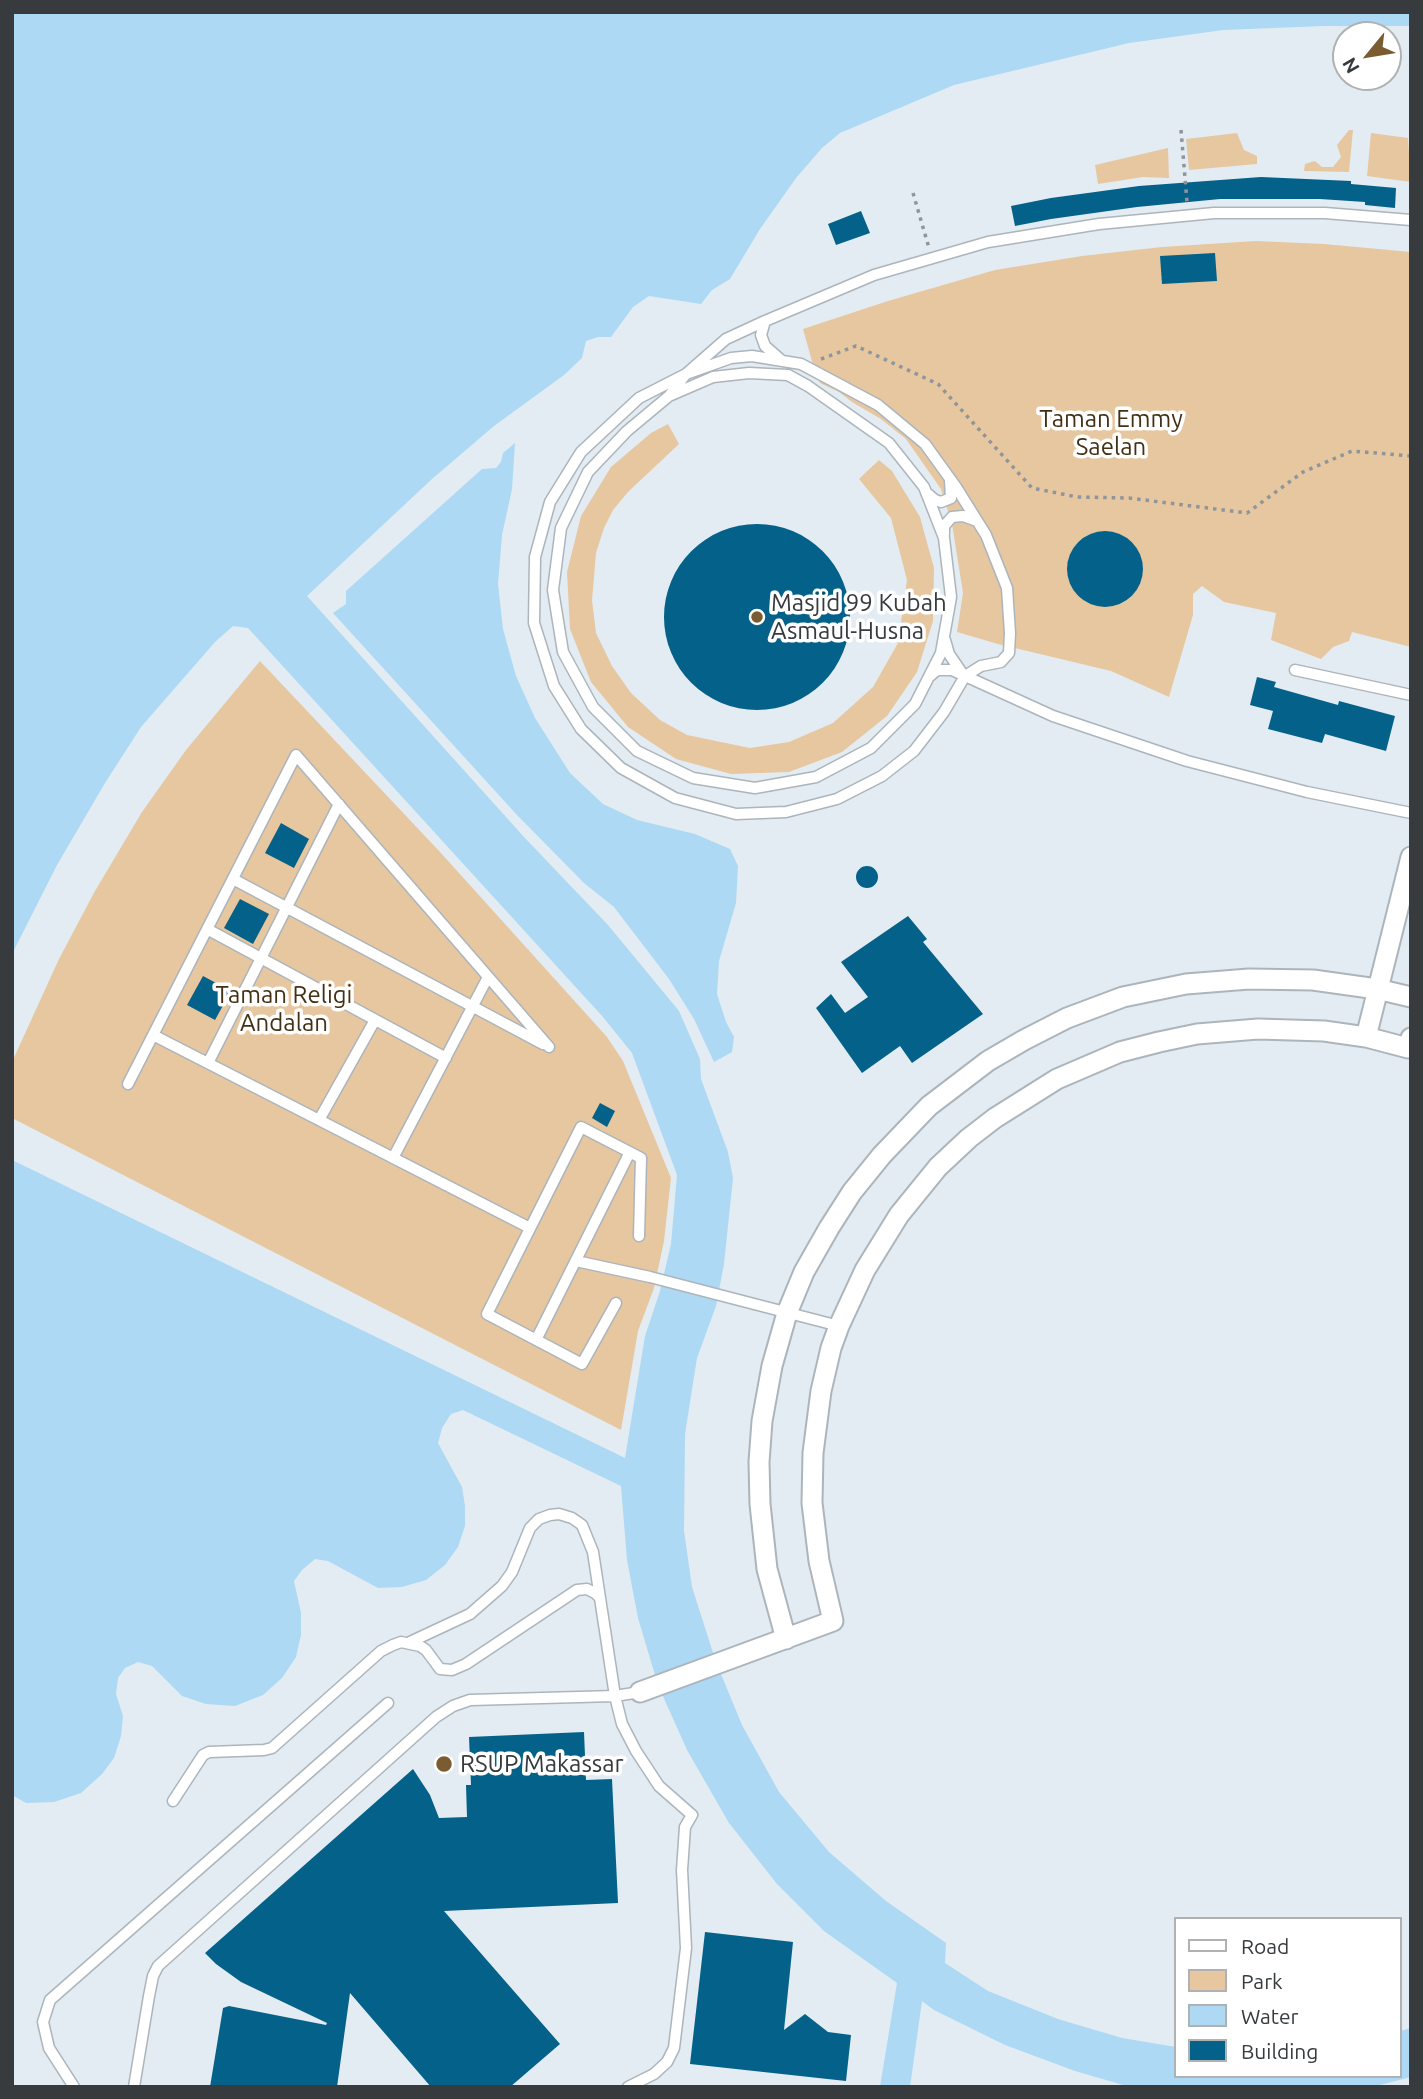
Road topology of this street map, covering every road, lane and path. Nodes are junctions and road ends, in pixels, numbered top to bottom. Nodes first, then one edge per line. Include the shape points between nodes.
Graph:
1 (1181, 130) dead end
2 (913, 194) dead end
3 (1188, 215) junction
4 (1411, 219) edge
5 (932, 257) junction
6 (765, 321) junction
7 (781, 360) junction
8 (803, 365) junction
9 (686, 374) junction
10 (669, 396) junction
11 (1411, 456) edge
12 (949, 477) junction
13 (926, 491) junction
14 (977, 521) junction
15 (944, 538) junction
16 (944, 637) junction
17 (949, 654) junction
18 (981, 666) junction
19 (952, 670) junction
20 (1295, 670) dead end
21 (965, 676) junction
22 (929, 677) junction
23 (956, 691) junction
24 (1411, 695) edge
25 (339, 804) junction
26 (1411, 813) edge
27 (1411, 857) edge
28 (233, 879) junction
29 (286, 907) junction
30 (207, 929) junction
31 (261, 958) junction
32 (488, 977) junction
33 (1377, 989) junction
34 (1411, 997) edge
35 (473, 1007) junction
36 (375, 1020) junction
37 (153, 1035) junction
38 (1366, 1037) junction
39 (1411, 1038) edge
40 (446, 1058) junction
41 (208, 1063) junction
42 (128, 1084) dead end
43 (320, 1120) junction
44 (630, 1152) junction
45 (393, 1158) junction
46 (530, 1228) junction
47 (639, 1236) dead end
48 (576, 1261) junction
49 (616, 1303) dead end
50 (787, 1313) junction
51 (839, 1325) junction
52 (536, 1340) junction
53 (600, 1598) junction
54 (786, 1639) junction
55 (410, 1642) junction
56 (640, 1692) joint
57 (615, 1696) junction
58 (388, 1703) dead end
59 (173, 1801) dead end
60 (75, 2087) edge
61 (134, 2087) edge
62 (628, 2087) edge

1 - 3 path
2 - 5 path
3 - 4 lane via 1272,212
3 - 5 lane via 1041,233
5 - 6 lane via 874,275
6 - 7 lane via 761,335 765,346
6 - 9 lane via 726,339
7 - 8 lane
7 - 9 lane via 731,358
8 - 11 path via 856,346 938,384 1032,488 1077,497 1129,498 1247,513 1303,472 1352,451
8 - 12 lane via 878,405 925,444
9 - 10 lane
9 - 23 lane via 639,398 591,443 550,502 535,557 534,623 554,686 582,729 621,768 675,798 736,814 786,812 837,799 882,776 914,751
10 - 13 lane via 713,377 788,375 889,443
10 - 22 lane via 588,472 561,528 552,590 563,652 593,707 637,751 693,778 755,788 816,777 871,748 915,704
12 - 13 lane via 951,498 941,502
12 - 14 lane
13 - 15 lane
14 - 15 lane via 952,517 944,526
14 - 18 lane via 1007,588 1010,633 1009,653 1001,662
15 - 16 lane via 951,597
16 - 17 lane
16 - 22 lane
17 - 18 lane via 958,662
17 - 21 lane
18 - 21 lane
19 - 21 lane
19 - 22 lane via 937,670
19 - 23 lane via 958,681
20 - 24 lane
21 - 23 lane
21 - 26 lane via 1053,716 1187,761
25 - 28 lane via 296,755
25 - 29 lane
25 - 32 lane
27 - 33 street
28 - 29 lane
28 - 30 lane
29 - 31 lane
29 - 35 lane
30 - 31 lane
30 - 37 lane
31 - 36 lane
31 - 41 lane
32 - 35 lane
32 - 35 lane via 550,1047
33 - 34 street
33 - 38 street
33 - 50 street via 1249,979 1186,984 1123,997 1024,1040 929,1106 882,1155 829,1227
35 - 40 lane
36 - 40 lane
36 - 43 lane
37 - 41 lane
37 - 42 lane
38 - 39 street via 1408,1048
38 - 51 street via 1258,1029 1197,1034 1120,1052 1056,1079 995,1118 938,1167 899,1214
40 - 45 lane
41 - 43 lane
43 - 45 lane
44 - 46 lane via 581,1127
44 - 47 lane via 641,1158
44 - 48 lane
45 - 46 lane
46 - 52 lane via 487,1314
48 - 50 lane
48 - 52 lane
49 - 52 lane via 582,1364
50 - 51 lane
50 - 54 street via 772,1366 759,1462 767,1569
51 - 54 street via 821,1391 812,1503 833,1621
53 - 55 lane via 587,1589 577,1590 452,1670 440,1669 426,1650
53 - 55 lane via 593,1552 582,1525 559,1514 550,1515 530,1528 513,1572 502,1586 470,1614
53 - 57 lane
54 - 56 street
55 - 59 lane via 381,1651 272,1748 204,1755
56 - 57 lane
57 - 61 lane via 470,1700 428,1723 158,1966
57 - 62 lane via 636,1751 659,1786 692,1815 685,1827 686,1948 674,2048 654,2074
58 - 60 lane via 50,2000 43,2022 49,2048

